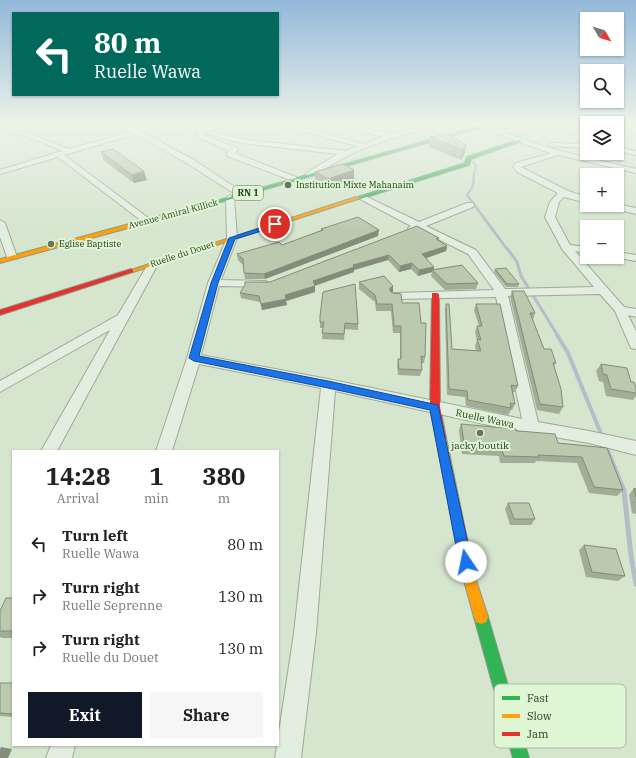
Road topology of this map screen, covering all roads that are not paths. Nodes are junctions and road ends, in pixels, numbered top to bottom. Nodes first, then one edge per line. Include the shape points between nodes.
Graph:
1 (41, 159) edge
2 (65, 159) edge
3 (187, 159) edge
4 (244, 159) edge
5 (332, 159) edge
6 (362, 159) edge
7 (469, 159) edge
8 (537, 159) edge
9 (586, 159) edge
10 (636, 171) edge
11 (0, 172) edge
12 (309, 174) junction
13 (293, 179) junction
14 (565, 193) junction
15 (243, 195) junction
16 (230, 198) junction
17 (362, 198) junction
18 (580, 198) edge
19 (470, 205) dead end
20 (624, 208) edge
21 (636, 211) edge
22 (146, 220) junction
23 (0, 223) edge
24 (417, 226) junction
25 (402, 232) edge
26 (232, 238) junction
27 (566, 247) junction
28 (580, 249) edge
29 (624, 256) edge
30 (12, 257) junction
31 (636, 258) edge
32 (0, 261) edge
33 (153, 264) junction
34 (273, 282) edge
35 (214, 283) junction
36 (604, 290) junction
37 (501, 292) junction
38 (435, 294) junction
39 (396, 296) edge
40 (620, 310) junction
41 (0, 313) edge
42 (636, 313) edge
43 (122, 318) junction
44 (636, 345) edge
45 (194, 358) junction
46 (328, 384) junction
47 (0, 387) edge
48 (435, 407) junction
49 (532, 428) junction
50 (633, 447) edge
51 (50, 450) edge
52 (164, 450) edge
53 (500, 684) edge
54 (63, 746) edge
55 (518, 748) edge
56 (59, 758) edge
57 (288, 758) edge
58 (521, 758) edge

1 - 11 street
2 - 22 street
3 - 15 street
4 - 13 street
5 - 12 street
6 - 12 street, Avenue Amiral Killick / RN 1
7 - 17 street, Ruelle du Douet via 467,164
8 - 14 street via 517,167
9 - 10 street
12 - 13 street, Avenue Amiral Killick / RN 1
13 - 15 street, Avenue Amiral Killick / RN 1
14 - 18 street
14 - 27 street via 559,195 554,202 550,217
15 - 16 street, Avenue Amiral Killick / RN 1
16 - 22 street, Avenue Amiral Killick / RN 1
16 - 26 street
17 - 24 street
17 - 26 street, Ruelle du Douet
19 - 24 street
20 - 21 street
22 - 30 street, Avenue Amiral Killick / RN 1
23 - 30 street
24 - 25 street
24 - 37 street via 472,252
26 - 33 street, Ruelle du Douet
26 - 35 street
27 - 28 street
27 - 36 street
29 - 31 street
30 - 32 street, RN 1
33 - 41 street, Ruelle du Douet
33 - 43 street
34 - 35 street
35 - 45 street
36 - 37 street
36 - 40 street
37 - 38 street
37 - 49 street
38 - 39 street
38 - 48 street
40 - 42 street
40 - 44 street
43 - 47 street
43 - 51 street
45 - 46 street, Ruelle Wawa
45 - 52 street
46 - 48 street, Ruelle Wawa
46 - 57 street via 305,633
48 - 49 street, Ruelle Wawa
48 - 53 street via 469,577
49 - 50 street, Ruelle Wawa
54 - 56 street
55 - 58 street

